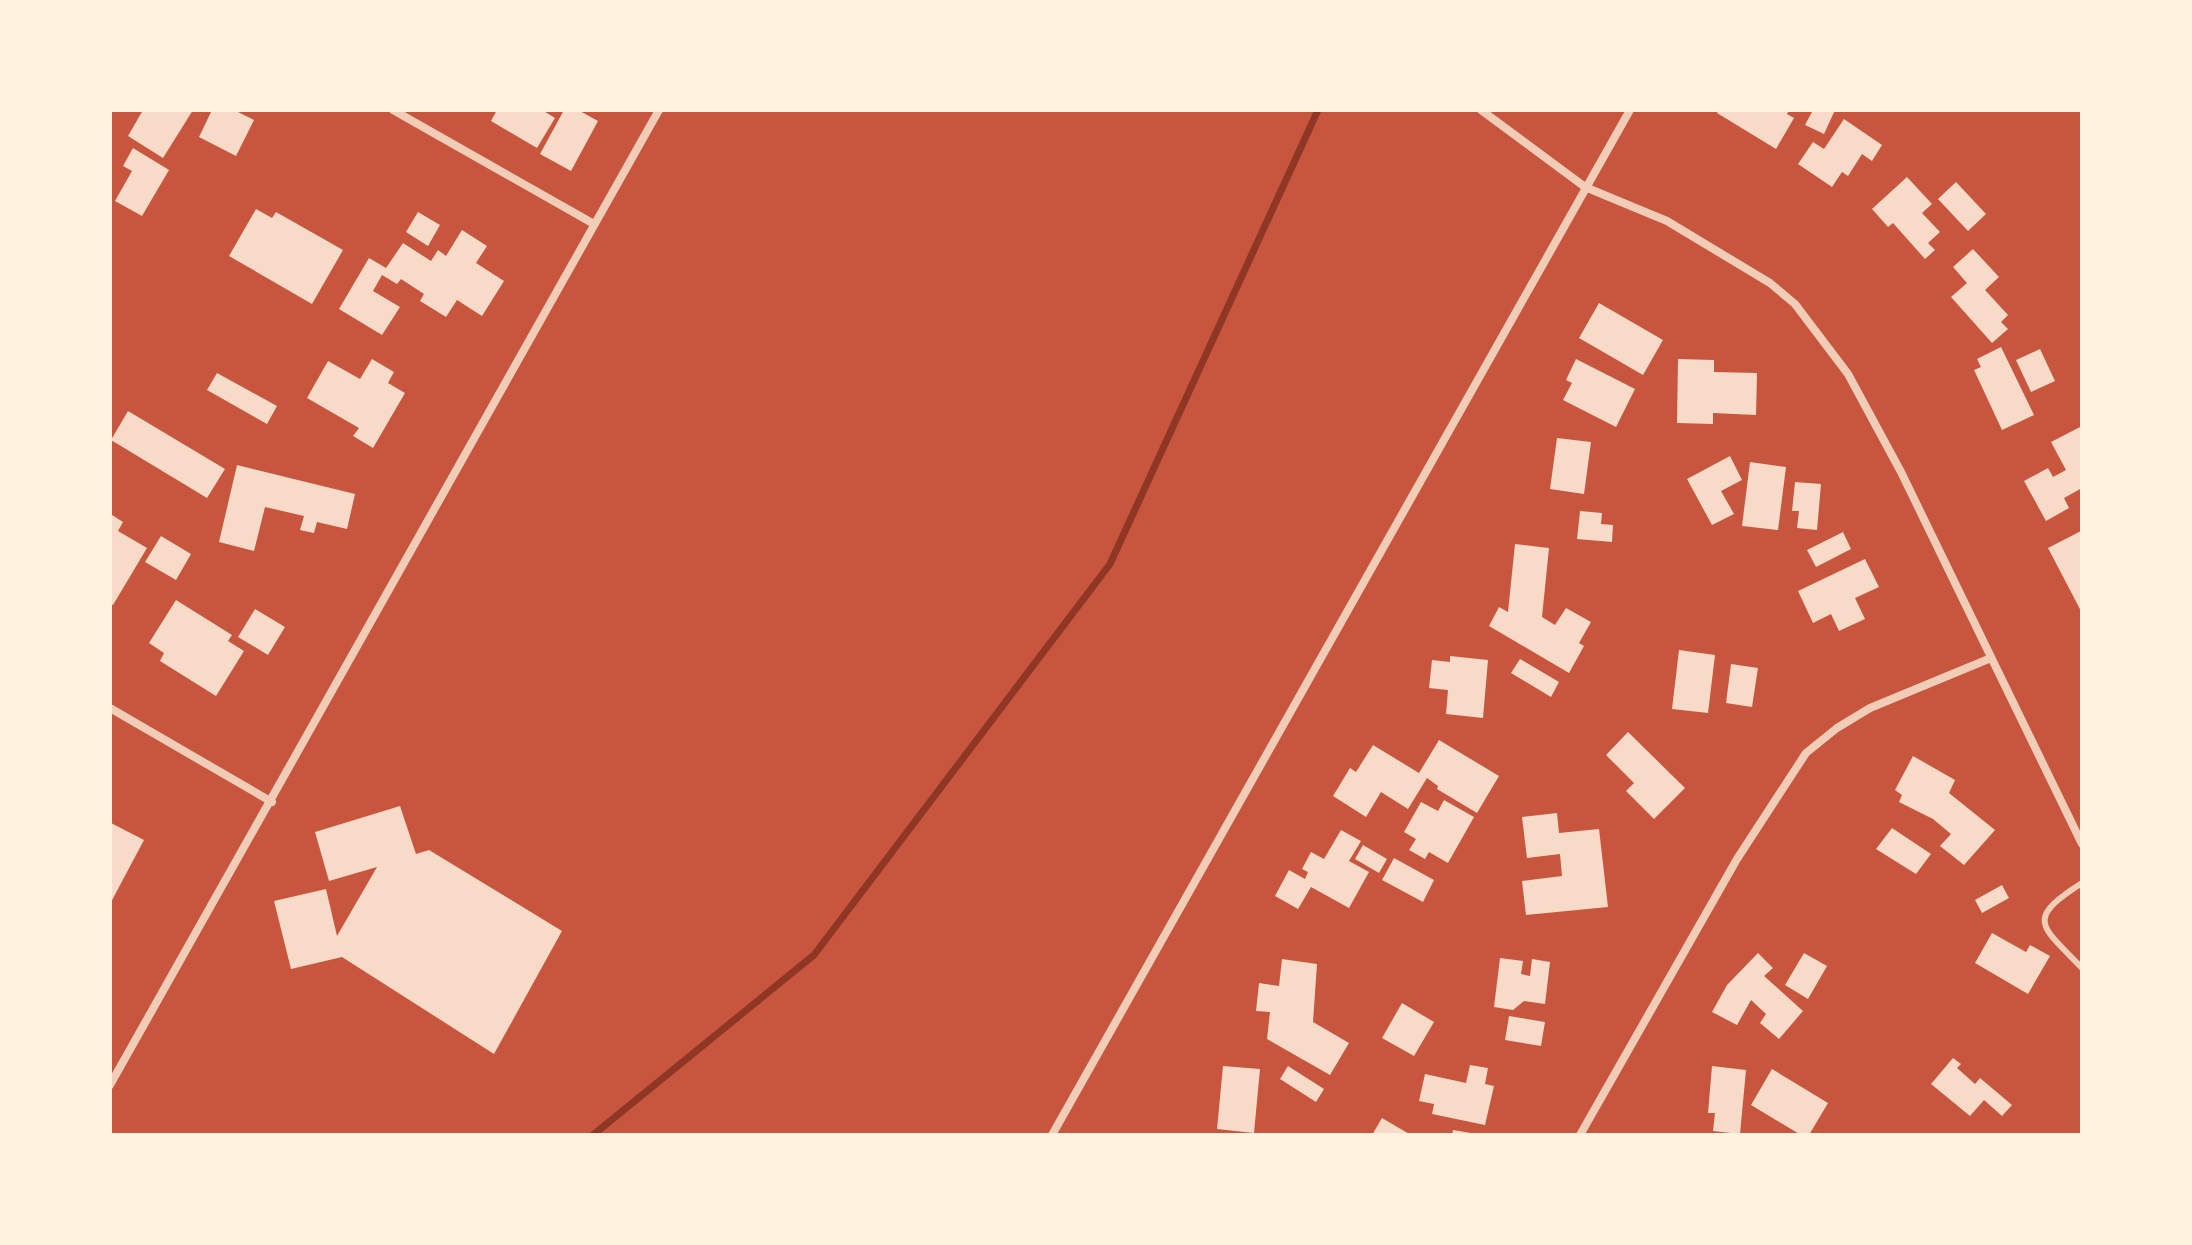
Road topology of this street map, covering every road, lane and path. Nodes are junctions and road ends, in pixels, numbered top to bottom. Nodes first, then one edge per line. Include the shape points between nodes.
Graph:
1 (393, 110) edge
2 (659, 110) edge
3 (1481, 110) edge
4 (1630, 110) edge
5 (1585, 187) junction
6 (594, 224) junction
7 (1991, 658) junction
8 (110, 708) edge
9 (272, 802) junction
10 (2082, 844) edge
11 (2082, 883) edge
12 (2082, 968) edge
13 (110, 1085) edge
14 (1052, 1135) edge
15 (1580, 1135) edge

1 - 6 street
2 - 6 street
3 - 5 street
4 - 5 street
5 - 7 street via 1667,221 1770,283 1795,304 1848,374
5 - 14 street
6 - 9 street
7 - 10 street
7 - 15 street via 1870,708 1806,753 1737,859
8 - 9 street
9 - 13 street
11 - 12 lane via 2053,901 2043,920

